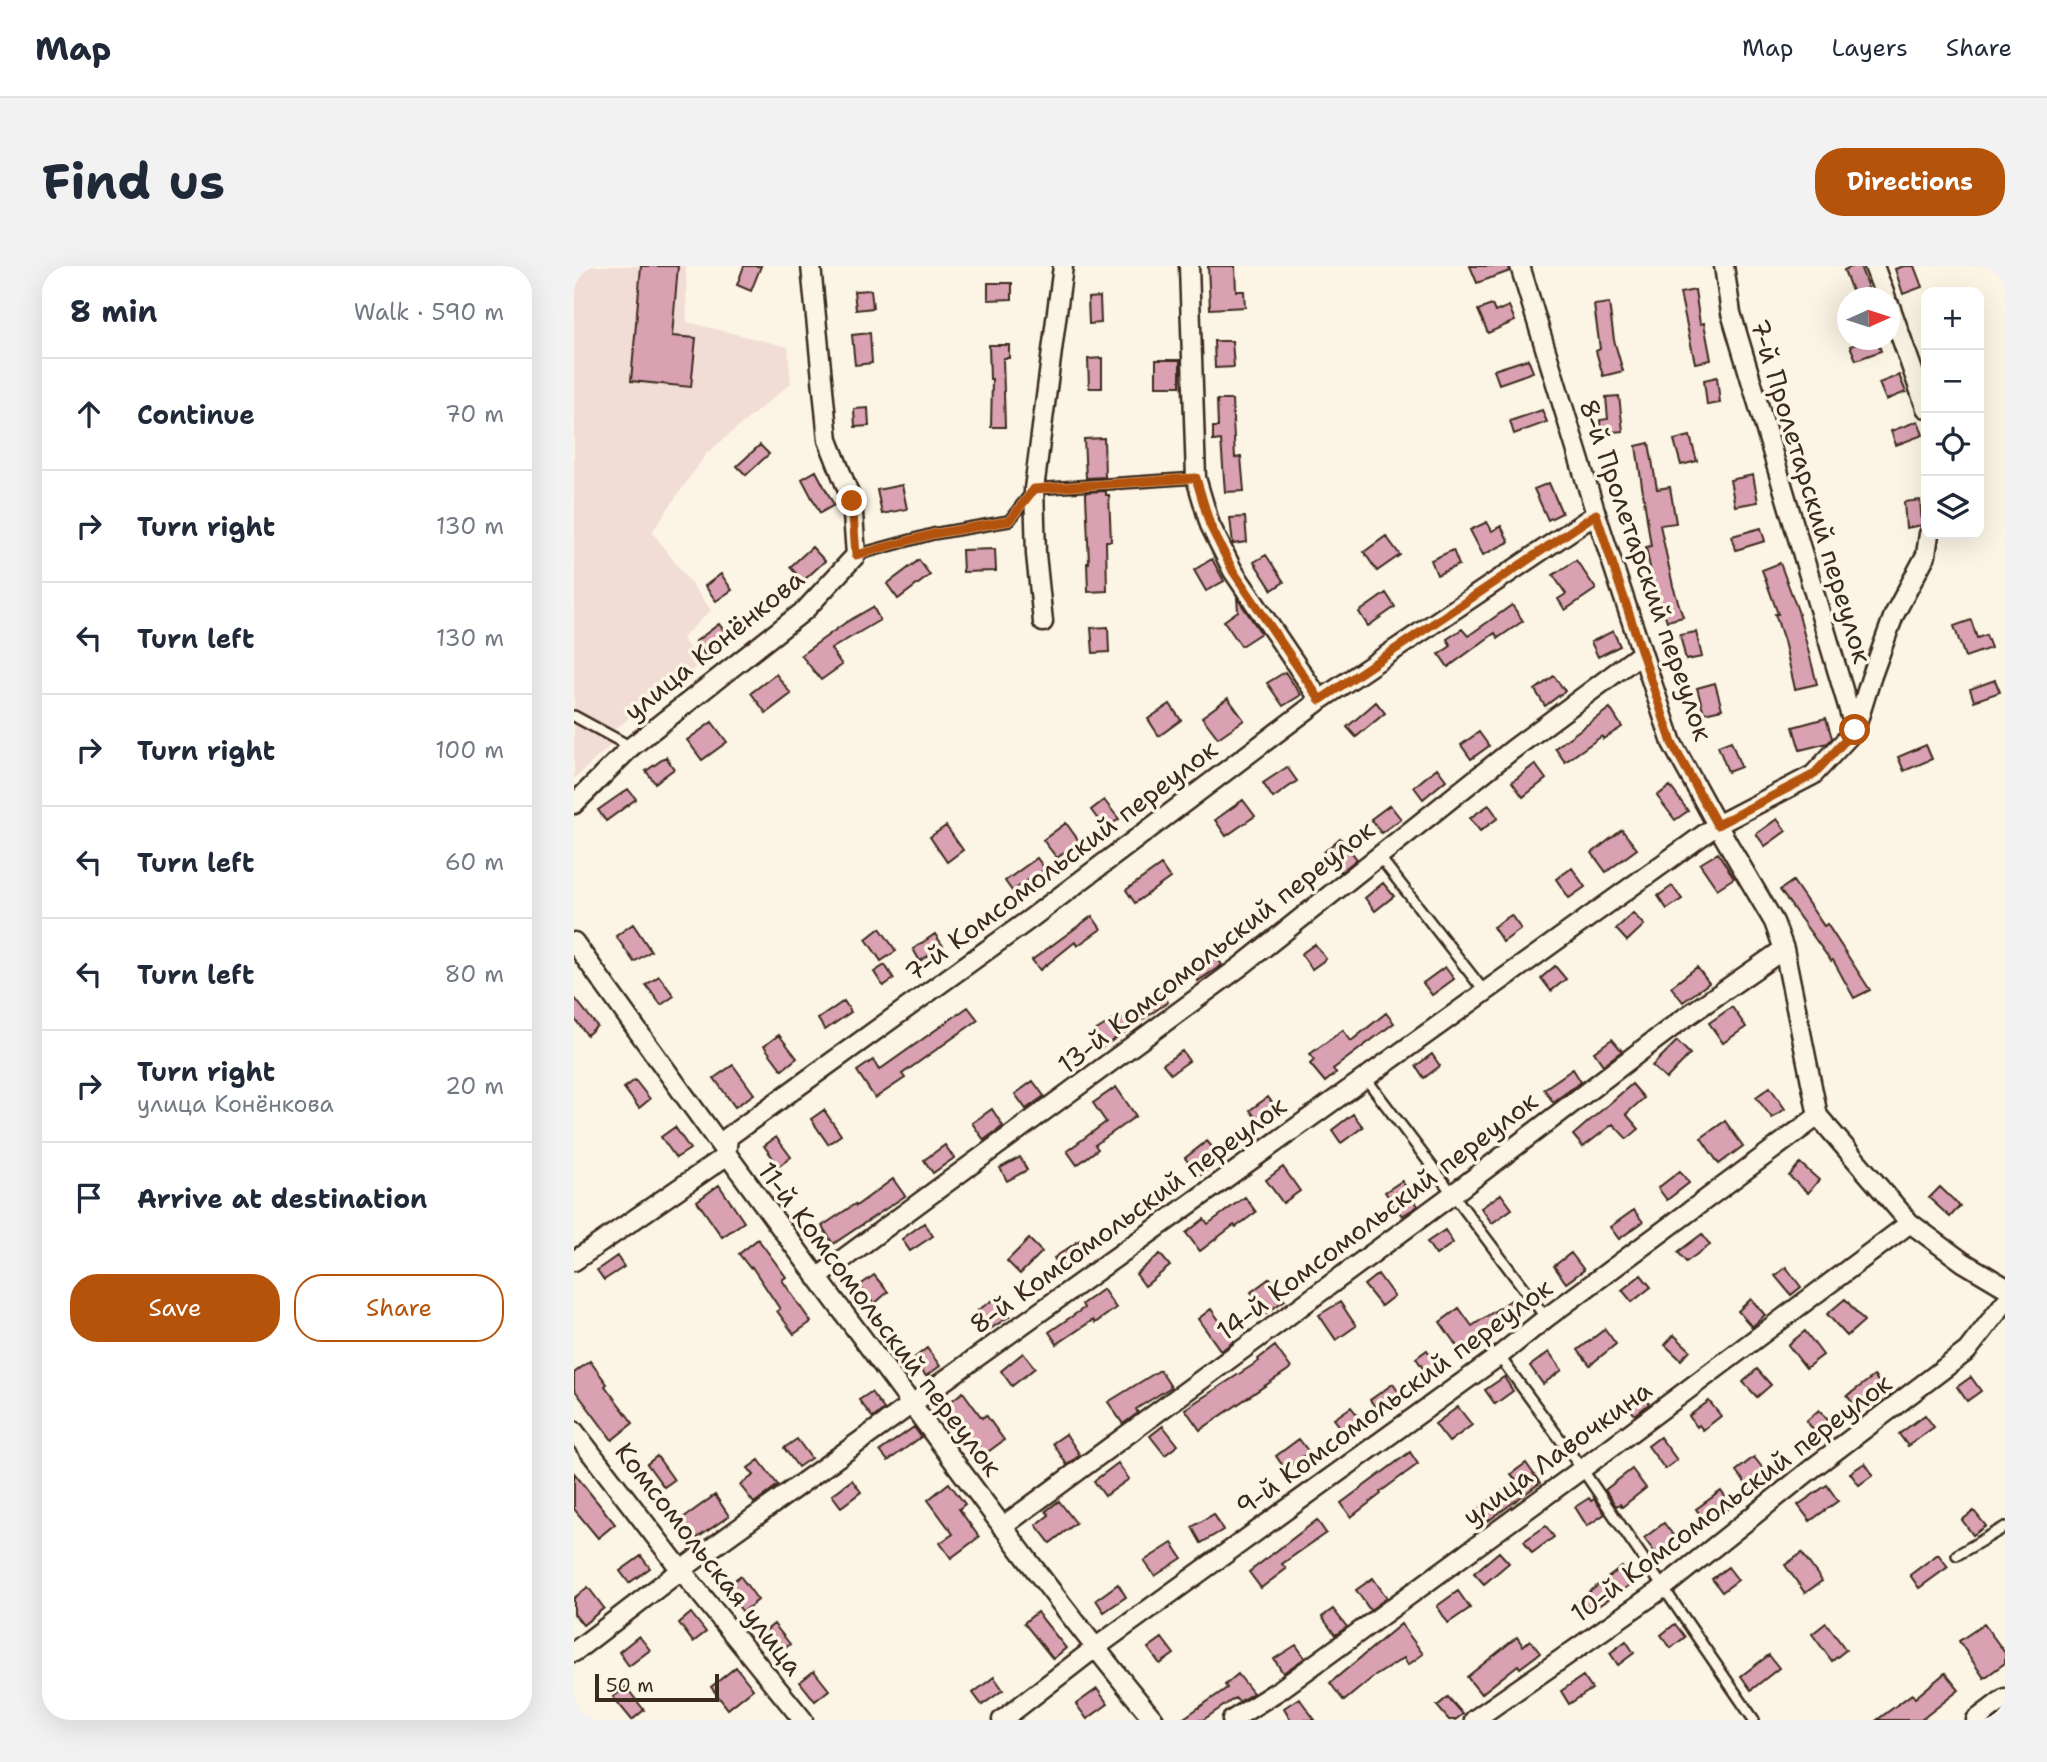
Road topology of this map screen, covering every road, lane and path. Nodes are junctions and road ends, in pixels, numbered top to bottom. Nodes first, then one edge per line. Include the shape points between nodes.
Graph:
1 (811, 266) edge
2 (1063, 266) edge
3 (1189, 266) edge
4 (1520, 266) edge
5 (1724, 266) edge
6 (1874, 266) edge
7 (1882, 287) edge
8 (1900, 336) edge
9 (1921, 394) edge
10 (1196, 478) junction
11 (1034, 489) junction
12 (1596, 514) junction
13 (1928, 539) edge
14 (856, 555) junction
15 (1043, 622) dead end
16 (1642, 653) junction
17 (1320, 700) junction
18 (574, 716) edge
19 (1855, 730) junction
20 (631, 747) junction
21 (574, 804) edge
22 (1717, 825) junction
23 (1378, 856) junction
24 (574, 942) edge
25 (1784, 949) junction
26 (1484, 991) junction
27 (1364, 1076) junction
28 (1818, 1116) junction
29 (726, 1156) junction
30 (1454, 1194) junction
31 (1910, 1223) junction
32 (574, 1261) edge
33 (817, 1278) junction
34 (2005, 1287) edge
35 (2005, 1302) edge
36 (1546, 1318) junction
37 (1499, 1356) junction
38 (912, 1405) junction
39 (574, 1431) edge
40 (1581, 1469) junction
41 (1002, 1527) junction
42 (2005, 1527) edge
43 (1957, 1555) dead end
44 (681, 1570) junction
45 (1663, 1588) junction
46 (1095, 1648) junction
47 (574, 1652) edge
48 (2005, 1698) edge
49 (803, 1720) edge
50 (1002, 1720) edge
51 (1154, 1720) edge
52 (1232, 1720) edge
53 (1474, 1720) edge
54 (1754, 1720) edge
55 (1976, 1720) edge

1 - 14 street via 828,440 852,501
2 - 11 street
3 - 10 street
4 - 12 street, 8-й Пролетарский переулок
5 - 19 street, 7-й Пролетарский переулок via 1731,313
6 - 7 street
8 - 9 street
10 - 11 lane
10 - 17 street via 1210,525 1233,571
11 - 14 lane via 1009,521 933,534
11 - 15 street
12 - 16 street, 8-й Пролетарский переулок
12 - 17 street, 7-й Комсомольский переулок
13 - 19 street via 1926,555 1894,615
14 - 20 street, улица Конёнкова via 805,611
16 - 22 street, 8-й Пролетарский переулок via 1672,743
16 - 23 street, 13-й Комсомольский переулок
17 - 29 street, 7-й Комсомольский переулок via 1031,919 728,1137
18 - 20 lane
19 - 22 street, 8-й Комсомольский переулок via 1813,775
20 - 21 street, улица Конёнкова
22 - 25 street, 8-й Пролетарский переулок via 1774,922
22 - 26 street, 8-й Комсомольский переулок
23 - 26 lane
23 - 33 street, 13-й Комсомольский переулок via 1241,967
24 - 29 street, 11-й Комсомольский переулок
25 - 28 street, 8-й Пролетарский переулок
25 - 30 street, 14-й Комсомольский переулок via 1680,1021
26 - 27 street, 8-й Комсомольский переулок
27 - 30 lane
27 - 38 street, 8-й Комсомольский переулок
28 - 31 street, 8-й Пролетарский переулок
28 - 36 street, 9-й Комсомольский переулок
29 - 32 street, 7-й Комсомольский переулок
29 - 33 street, 11-й Комсомольский переулок
30 - 36 lane
30 - 41 street, 14-й Комсомольский переулок
31 - 34 street, 8-й Пролетарский переулок
31 - 40 street, улица Лавочкина
33 - 38 street, 11-й Комсомольский переулок
35 - 45 street, 10-й Комсомольский переулок via 1967,1352 1814,1466
36 - 37 street, 9-й Комсомольский переулок
37 - 40 lane
37 - 46 street, 9-й Комсомольский переулок
38 - 41 street, 11-й Комсомольский переулок
38 - 44 street, 8-й Комсомольский переулок
39 - 44 street, Комсомольская улица
40 - 45 lane
40 - 52 street, улица Лавочкина
41 - 46 street, 11-й Комсомольский переулок
42 - 43 lane
44 - 47 street, 8-й Комсомольский переулок
44 - 49 street, Комсомольская улица
45 - 53 street, 10-й Комсомольский переулок
45 - 54 lane
46 - 50 street, 9-й Комсомольский переулок
46 - 51 street, 11-й Комсомольский переулок
48 - 55 street

